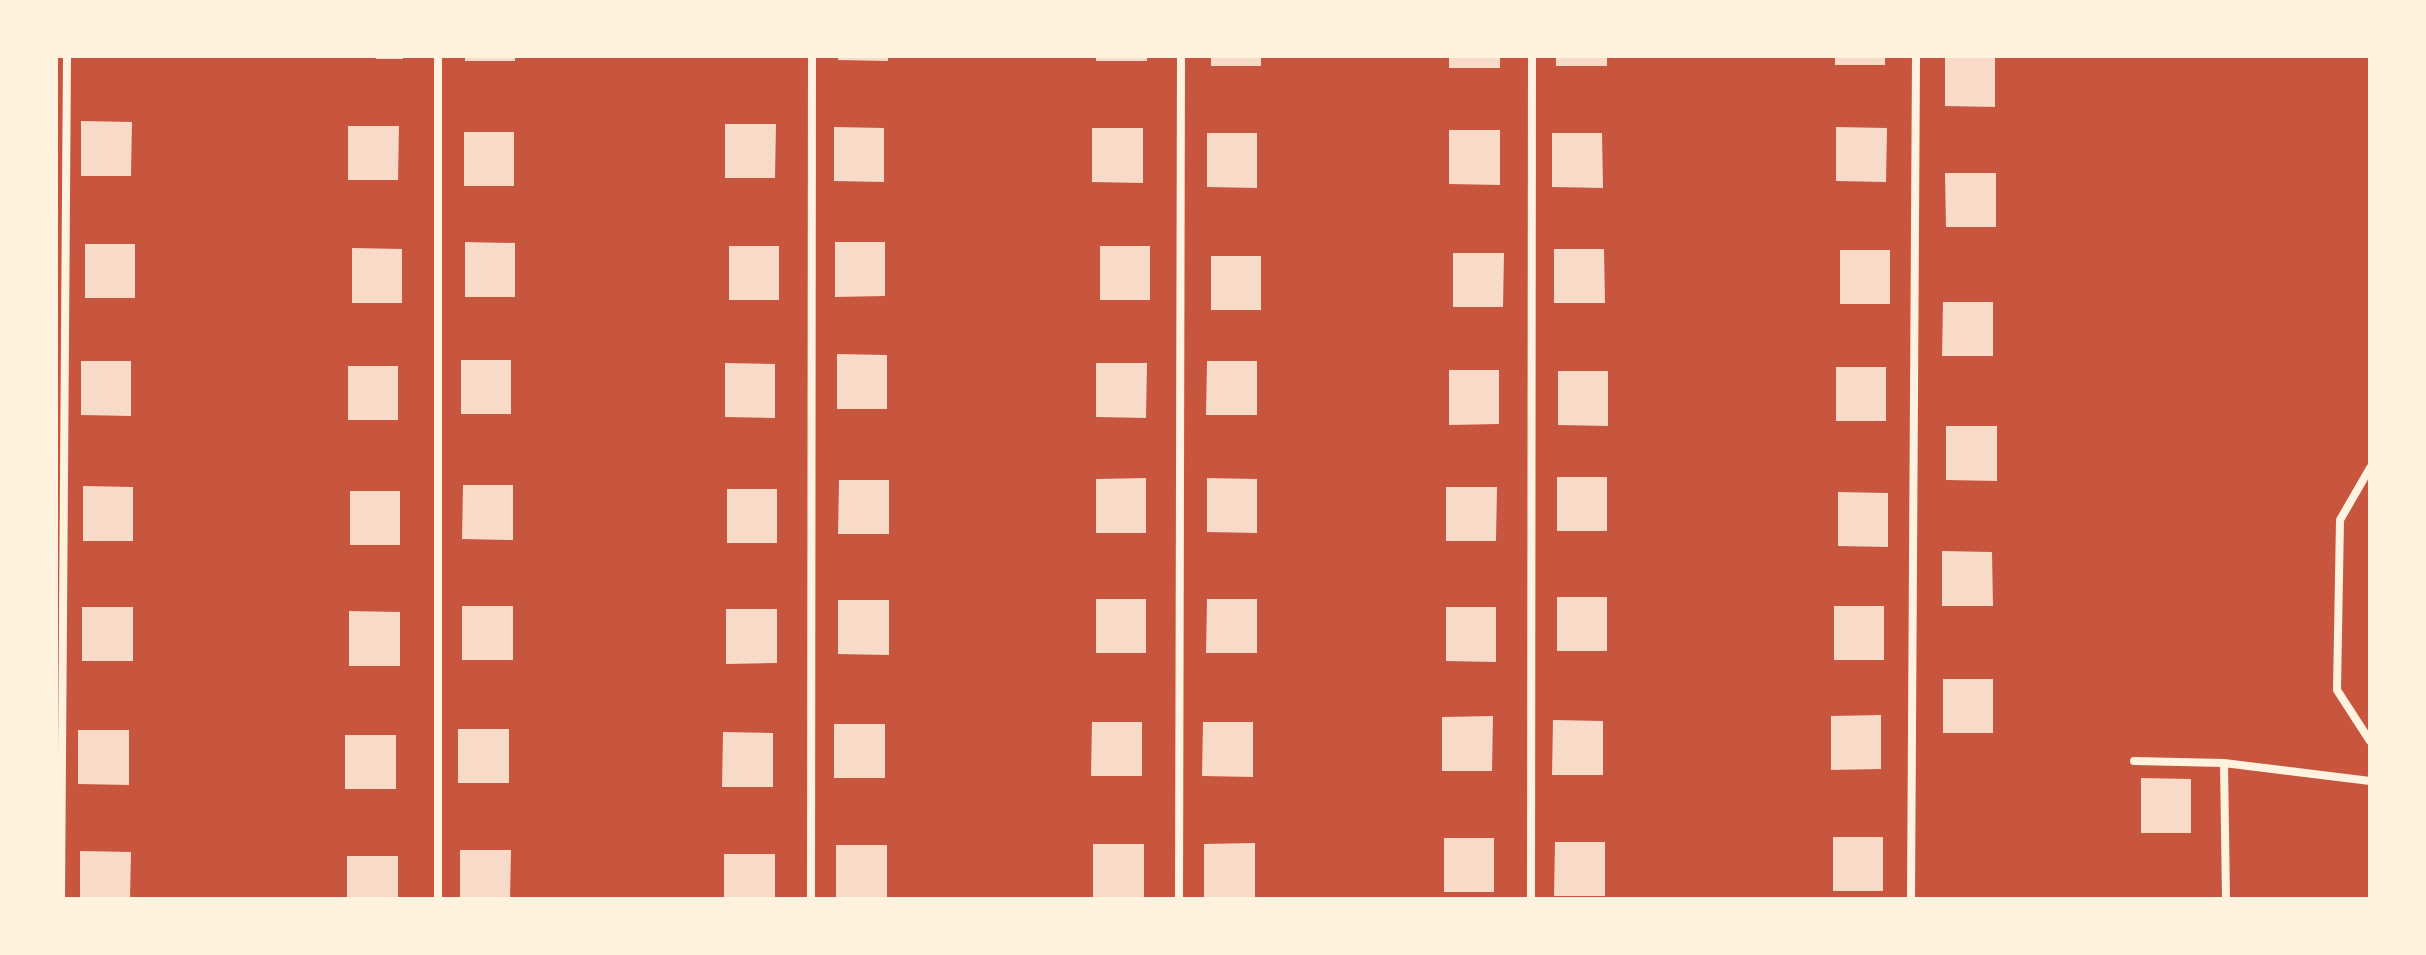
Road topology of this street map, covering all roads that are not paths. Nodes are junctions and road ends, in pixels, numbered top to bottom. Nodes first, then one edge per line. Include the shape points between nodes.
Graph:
1 (67, 56) edge
2 (438, 56) edge
3 (812, 56) edge
4 (1181, 56) edge
5 (1532, 56) edge
6 (1916, 56) edge
7 (2370, 468) edge
8 (2370, 741) edge
9 (2134, 761) dead end
10 (2224, 763) junction
11 (2370, 781) edge
12 (61, 899) edge
13 (438, 899) edge
14 (811, 899) edge
15 (1179, 899) edge
16 (1531, 899) edge
17 (1911, 899) edge
18 (2226, 899) edge

1 - 12 street
2 - 13 street
3 - 14 street
4 - 15 street
5 - 16 street
6 - 17 street
7 - 8 street via 2340,520 2337,690
9 - 10 street
10 - 11 street
10 - 18 street

